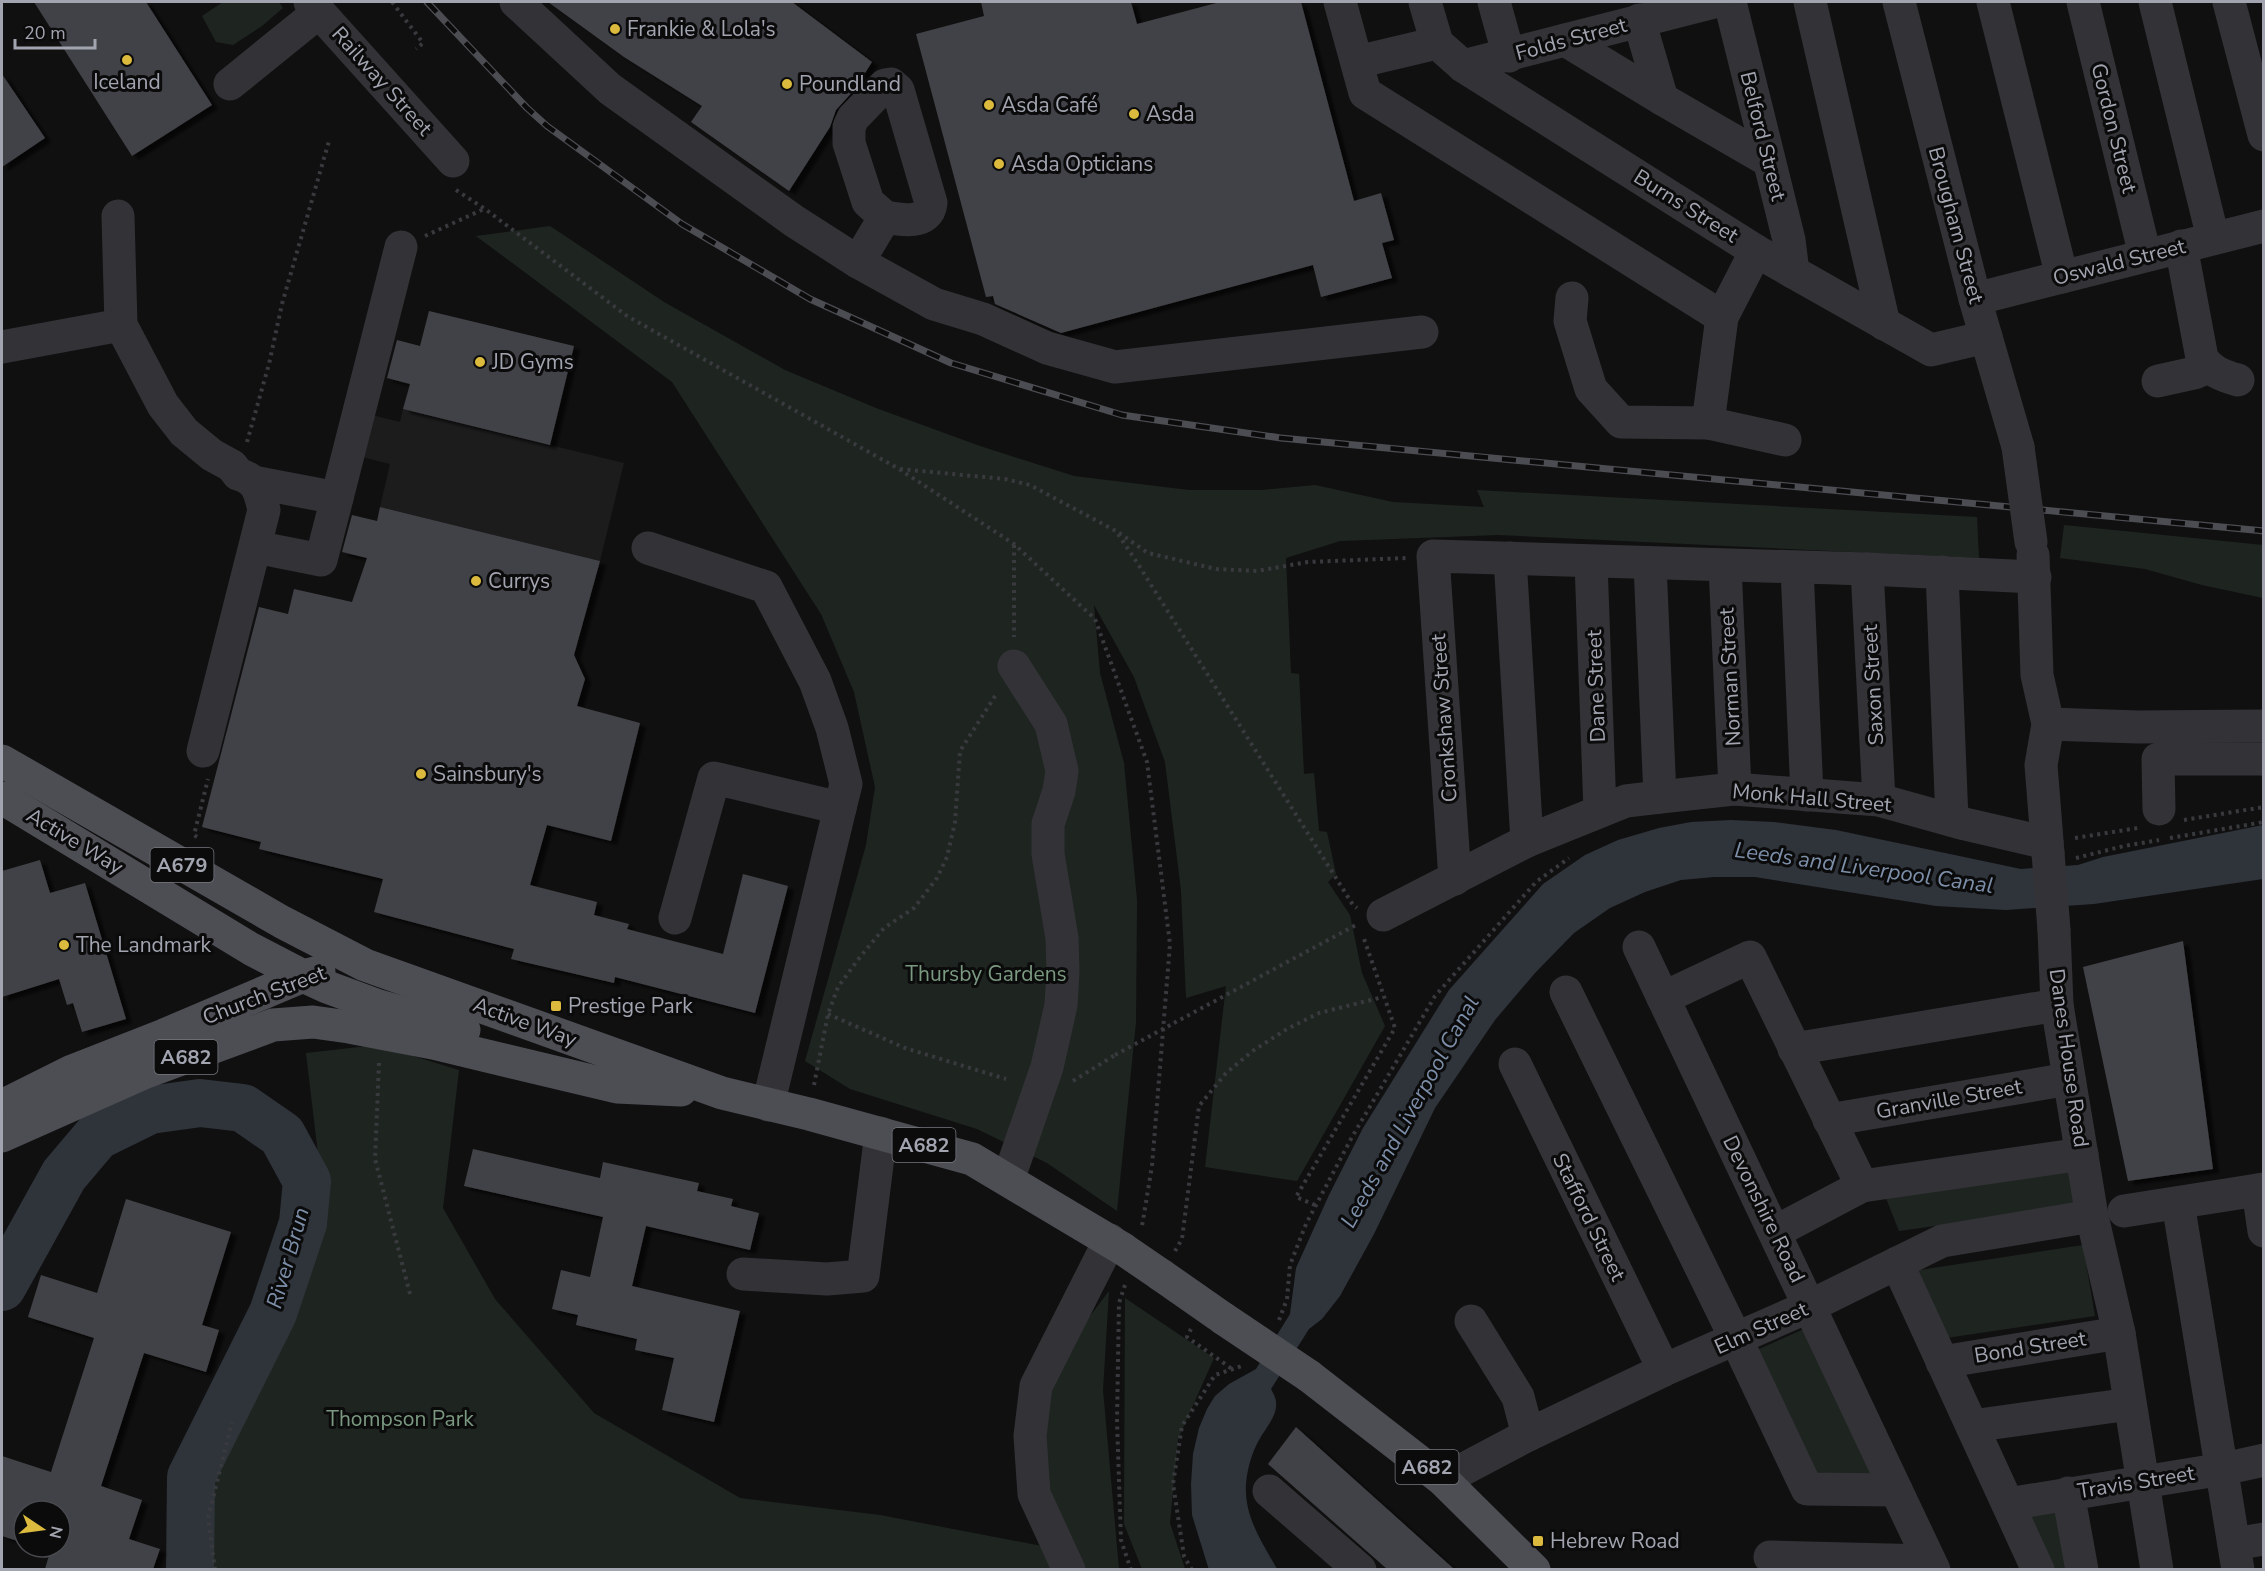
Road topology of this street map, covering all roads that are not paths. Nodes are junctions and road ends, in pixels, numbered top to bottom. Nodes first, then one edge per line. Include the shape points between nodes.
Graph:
1 (516, 2) edge
2 (1340, 2) edge
3 (1425, 2) edge
4 (1494, 2) edge
5 (1714, 2) edge
6 (1730, 2) edge
7 (1810, 2) edge
8 (1899, 2) edge
9 (1993, 2) edge
10 (2083, 2) edge
11 (2154, 2) edge
12 (2229, 2) edge
13 (315, 7) edge
14 (1649, 12) edge
15 (1565, 40) junction
16 (1437, 43) junction
17 (1509, 56) junction
18 (1357, 62) junction
19 (1463, 66) junction
20 (230, 84) dead end
21 (1662, 99) junction
22 (2264, 135) edge
23 (1769, 161) junction
24 (452, 174) road end
25 (118, 216) dead end
26 (885, 217) dead end
27 (2264, 226) edge
28 (2213, 238) junction
29 (2181, 246) junction
30 (401, 247) road end
31 (1756, 251) junction
32 (2145, 255) junction
33 (858, 262) junction
34 (1793, 272) junction
35 (2062, 277) junction
36 (1572, 298) dead end
37 (1975, 299) junction
38 (1722, 317) junction
39 (1884, 324) junction
40 (122, 325) junction
41 (1422, 332) dead end
42 (1986, 337) junction
43 (2, 348) edge
44 (2208, 367) junction
45 (2238, 380) dead end
46 (2158, 381) dead end
47 (1708, 423) junction
48 (1785, 440) dead end
49 (254, 482) junction
50 (337, 498) junction
51 (2031, 542) joint
52 (255, 547) junction
53 (648, 548) dead end
54 (1510, 558) junction
55 (1591, 561) junction
56 (1650, 564) junction
57 (1725, 566) junction
58 (1797, 568) junction
59 (1867, 569) junction
60 (1942, 572) junction
61 (2035, 578) junction
62 (1014, 666) road end
63 (2048, 724) junction
64 (2264, 726) edge
65 (203, 751) dead end
66 (2264, 759) edge
67 (2, 761) edge
68 (1735, 789) junction
69 (1807, 795) junction
70 (1660, 797) junction
71 (2, 798) edge
72 (1879, 801) junction
73 (840, 808) junction
74 (2159, 809) dead end
75 (1600, 811) junction
76 (1952, 820) junction
77 (1527, 841) junction
78 (2055, 852) junction
79 (1455, 879) junction
80 (1372, 914) road end
81 (675, 918) dead end
82 (282, 922) junction
83 (1639, 947) dead end
84 (365, 965) junction
85 (303, 976) junction
86 (1566, 992) dead end
87 (1663, 998) junction
88 (2057, 1005) junction
89 (273, 1025) junction
90 (381, 1033) joint
91 (1794, 1049) junction
92 (1515, 1064) dead end
93 (2069, 1079) junction
94 (668, 1088) junction
95 (722, 1093) junction
96 (768, 1105) junction
97 (2, 1106) edge
98 (1829, 1120) junction
99 (881, 1133) junction
100 (2, 1136) edge
101 (2082, 1155) junction
102 (1008, 1180) junction
103 (1862, 1186) junction
104 (2261, 1190) edge
105 (2178, 1203) junction
106 (2124, 1211) dead end
107 (2092, 1216) junction
108 (2264, 1231) edge
109 (1775, 1232) junction
110 (1124, 1240) junction
111 (1897, 1263) junction
112 (743, 1274) dead end
113 (1810, 1306) junction
114 (1471, 1322) dead end
115 (2119, 1333) junction
116 (1736, 1339) junction
117 (1942, 1362) junction
118 (1664, 1370) junction
119 (2130, 1404) junction
120 (1972, 1426) junction
121 (1528, 1435) junction
122 (2264, 1460) edge
123 (2223, 1469) junction
124 (1443, 1480) junction
125 (2144, 1481) junction
126 (1896, 1490) junction
127 (1269, 1491) dead end
128 (2068, 1493) junction
129 (2007, 1503) junction
130 (2245, 1551) edge
131 (1770, 1557) dead end
132 (1931, 1565) edge
133 (1069, 1569) edge
134 (1360, 1569) edge
135 (1534, 1569) edge
136 (2038, 1569) edge
137 (2082, 1569) edge
138 (2157, 1569) edge

1 - 33 street via 610,89
2 - 18 street
3 - 16 street
4 - 17 street
5 - 14 street, Folds Street
6 - 23 street, Belford Street
7 - 39 street
8 - 37 street, Brougham Street
9 - 35 street
10 - 32 street, Gordon Street
11 - 28 street
12 - 22 street
13 - 20 street
13 - 24 street, Railway Street
14 - 15 street, Folds Street
14 - 21 street
15 - 17 street, Folds Street
15 - 21 street
16 - 18 street
16 - 19 street, Burns Street
17 - 19 street, Folds Street
18 - 38 street via 1365,93
19 - 31 street, Burns Street
21 - 23 street
23 - 34 street, Belford Street
25 - 40 street
26 - 33 street
27 - 28 street, Oswald Street
28 - 29 street, Oswald Street
29 - 32 street, Oswald Street
29 - 44 street via 2202,358
30 - 50 street
31 - 34 street, Burns Street
31 - 38 street
32 - 35 street, Oswald Street
33 - 41 street via 934,304 983,319 1047,348 1115,368
34 - 39 street, Burns Street
35 - 37 street, Oswald Street
36 - 47 street via 1570,321 1591,389 1621,422
37 - 42 street, Brougham Street
38 - 47 street
39 - 42 street, Burns Street via 1931,350
40 - 43 street
40 - 49 street via 163,405 184,432
42 - 51 street, Brougham Street, bridge via 2018,447
44 - 45 street
44 - 46 street
47 - 48 street
49 - 50 street
49 - 52 street via 260,489 264,510
50 - 52 street via 321,560
51 - 61 street, Danes House Road
52 - 65 street
53 - 73 street via 766,587 815,681 832,728 846,784
54 - 55 street
54 - 77 street
54 - 79 street, Cronkshaw Street via 1433,556
55 - 56 street
55 - 75 street, Dane Street
56 - 57 street
56 - 70 street
57 - 58 street
57 - 68 street, Norman Street
58 - 59 street
58 - 69 street
59 - 60 street
59 - 72 street, Saxon Street
60 - 61 street
60 - 76 street
61 - 63 street, Danes House Road via 2037,675
62 - 102 street via 1051,724 1062,771 1048,824 1048,854 1062,938 1063,972 1061,1005 1047,1067
63 - 64 street
63 - 78 street, Danes House Road via 2040,765
66 - 74 street via 2158,759
67 - 82 main road, Active Way / A679
68 - 69 street, Monk Hall Street
68 - 70 street, Monk Hall Street
69 - 72 street, Monk Hall Street
70 - 75 street, Monk Hall Street via 1626,801
71 - 85 main road, Active Way / A679 via 251,949
72 - 76 street, Monk Hall Street
73 - 81 street via 714,778
73 - 96 street
75 - 77 street, Monk Hall Street
76 - 78 street, Monk Hall Street
77 - 79 street, Monk Hall Street
78 - 88 street, Danes House Road, bridge
79 - 80 street, Monk Hall Street
82 - 84 main road, Active Way / A679
82 - 85 main road, Active Way via 300,953
83 - 87 street, Devonshire Road
84 - 85 main road, Church Street / A682
84 - 95 main road, Active Way / A679
85 - 89 main road via 287,1009
85 - 94 main road, Active Way / A679 via 376,1005
85 - 97 main road, Church Street / A682 via 72,1071
86 - 116 street
87 - 91 street via 1750,957
87 - 109 street, Devonshire Road
88 - 91 street
88 - 93 street, Danes House Road
89 - 90 main road, Church Street / A682 via 313,1022
89 - 100 main road, Church Street / A682 via 146,1072
90 - 94 main road, Active Way / A682 via 617,1087
91 - 98 street
92 - 118 street, Stafford Street
93 - 98 street, Granville Street
93 - 101 street, Danes House Road
94 - 95 main road, Active Way / A679
95 - 96 main road, A682
96 - 99 main road, A682
98 - 103 street
99 - 102 main road, A682 via 972,1159
99 - 112 street via 863,1276 827,1279
101 - 103 street
101 - 107 street, Danes House Road
102 - 110 main road, A682
103 - 109 street
104 - 105 street
104 - 108 street
105 - 106 street
105 - 123 street
107 - 111 street, Elm Street via 1942,1241
107 - 115 street, Danes House Road
109 - 113 street, Devonshire Road
110 - 124 main road, A682, bridge via 1161,1275 1309,1376
110 - 133 street via 1036,1386 1030,1436 1034,1494
111 - 113 street, Elm Street
111 - 117 street
113 - 116 street, Elm Street
113 - 126 street, Devonshire Road
114 - 121 street via 1518,1397
115 - 117 street, Bond Street
115 - 119 street, Danes House Road
116 - 118 street, Elm Street
116 - 126 street via 1808,1489
117 - 120 street
118 - 121 street, Elm Street
119 - 120 street
119 - 125 street, Danes House Road
120 - 129 street
121 - 124 street, Elm Street
122 - 123 street, Travis Street
123 - 125 street, Travis Street
123 - 130 street
124 - 135 main road, A682
125 - 128 street, Travis Street
125 - 138 street, Danes House Road
126 - 132 street, Devonshire Road
127 - 134 street
128 - 129 street, Travis Street
128 - 137 street
129 - 136 street
131 - 132 street

